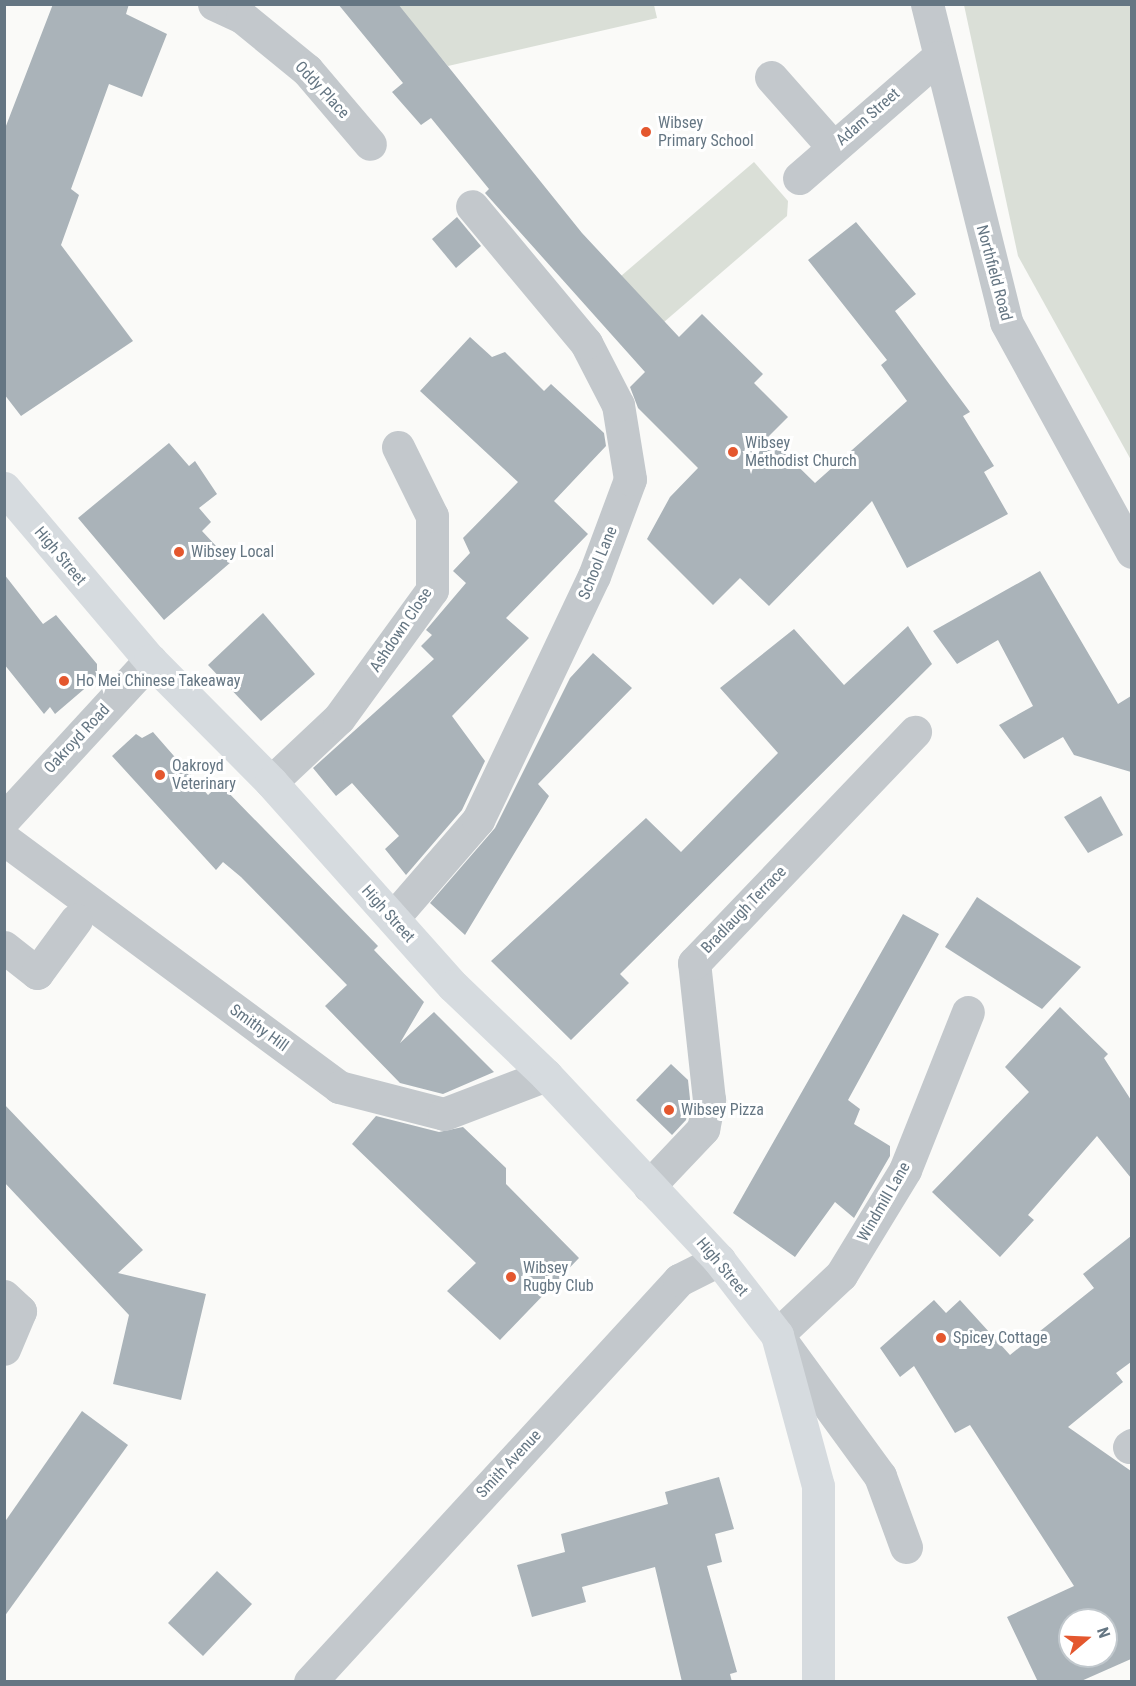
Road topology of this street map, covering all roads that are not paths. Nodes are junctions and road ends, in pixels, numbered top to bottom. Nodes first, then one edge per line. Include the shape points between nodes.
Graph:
1 (927, 4) edge
2 (228, 11) edge
3 (938, 57) junction
4 (771, 77) dead end
5 (370, 144) dead end
6 (833, 147) junction
7 (799, 178) dead end
8 (472, 206) dead end
9 (398, 447) dead end
10 (4, 488) edge
11 (1131, 552) edge
12 (150, 660) junction
13 (915, 732) dead end
14 (271, 782) junction
15 (7, 817) edge
16 (393, 918) junction
17 (76, 920) dead end
18 (4, 947) edge
19 (969, 1012) dead end
20 (546, 1075) junction
21 (649, 1186) junction
22 (719, 1260) junction
23 (4, 1296) edge
24 (777, 1335) junction
25 (4, 1349) edge
26 (906, 1547) dead end
27 (310, 1682) edge
28 (818, 1682) edge

1 - 3 street, Northfield Road
2 - 5 street, Oddy Place via 307,70
3 - 6 street, Adam Street
3 - 11 street, Northfield Road via 1006,322
4 - 6 street
6 - 7 street, Adam Street
8 - 16 street, School Lane via 586,343 618,405 630,479 594,576 478,820
9 - 14 street, Ashdown Close via 432,516 432,590 339,718
10 - 12 main road, High Street
12 - 14 main road, High Street
12 - 15 street, Oakroyd Road
13 - 21 street, Bradlaugh Terrace via 694,963 709,1100 703,1129
14 - 16 main road, High Street
15 - 20 street, Smithy Hill via 339,1087 444,1114
16 - 20 main road, High Street via 453,986
17 - 18 street via 37,974
19 - 24 street, Windmill Lane via 905,1170 841,1275
20 - 21 main road, High Street
21 - 22 main road, High Street
22 - 24 main road, High Street
22 - 27 street, Smith Avenue via 679,1280
23 - 25 street via 20,1311
24 - 26 street, High Street via 880,1476
24 - 28 main road, High Street via 818,1486

